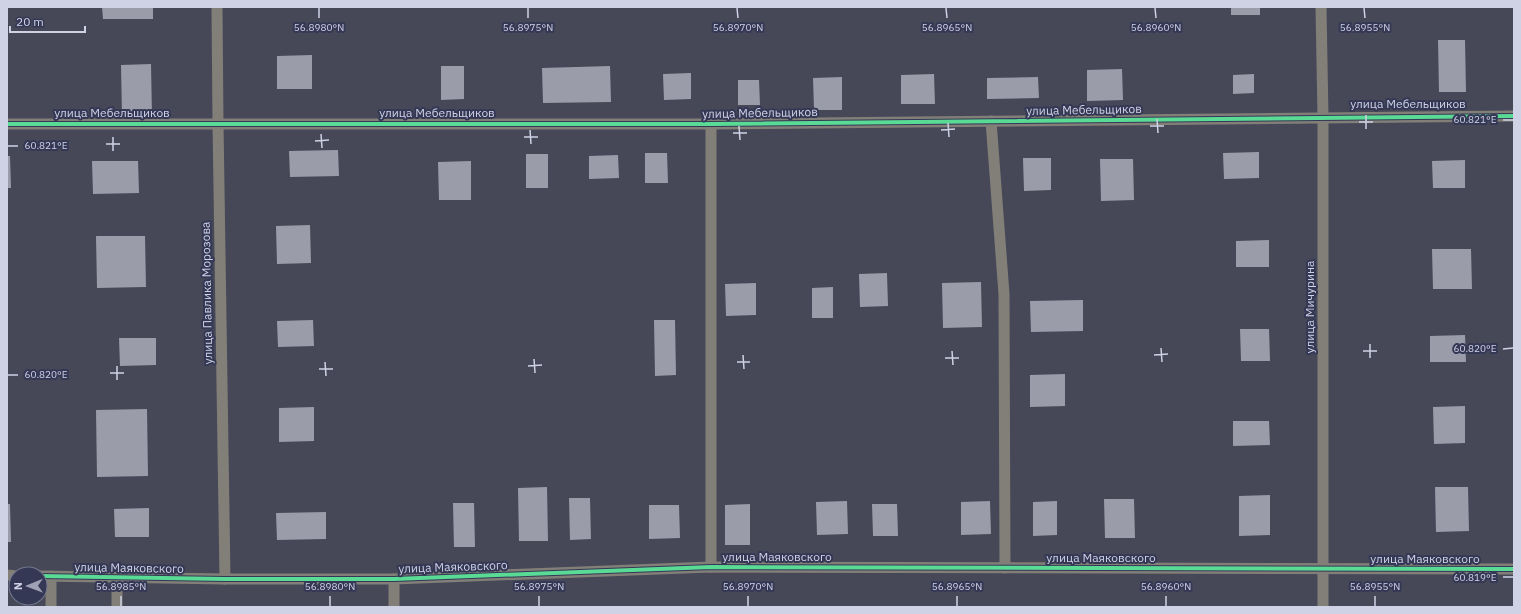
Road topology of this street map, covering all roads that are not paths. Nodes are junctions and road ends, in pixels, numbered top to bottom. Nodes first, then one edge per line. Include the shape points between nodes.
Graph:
1 (217, 7) edge
2 (1321, 7) edge
3 (1514, 116) edge
4 (1323, 117) junction
5 (991, 121) junction
6 (218, 123) junction
7 (7, 124) edge
8 (711, 124) junction
9 (711, 567) junction
10 (1005, 568) junction
11 (1323, 569) junction
12 (1514, 569) edge
13 (48, 576) edge
14 (117, 577) junction
15 (225, 579) junction
16 (394, 579) junction
17 (48, 592) edge
18 (50, 607) edge
19 (117, 607) edge
20 (394, 607) edge
21 (1323, 607) edge

1 - 6 street, улица Павлика Морозова
2 - 4 street, улица Мичурина
3 - 4 street, улица Мебельщиков
4 - 5 street, улица Мебельщиков
4 - 11 street, улица Мичурина
5 - 8 street, улица Мебельщиков
5 - 10 street via 1004,294
6 - 7 street, улица Мебельщиков
6 - 8 street, улица Мебельщиков
6 - 15 street, улица Павлика Морозова
8 - 9 street
9 - 10 street, улица Маяковского
9 - 16 street, улица Маяковского
10 - 11 street, улица Маяковского
11 - 12 street, улица Маяковского
11 - 21 street, улица Мичурина
13 - 14 street, улица Маяковского
14 - 15 street, улица Маяковского
14 - 19 street
15 - 16 street, улица Маяковского
16 - 20 street
17 - 18 street

